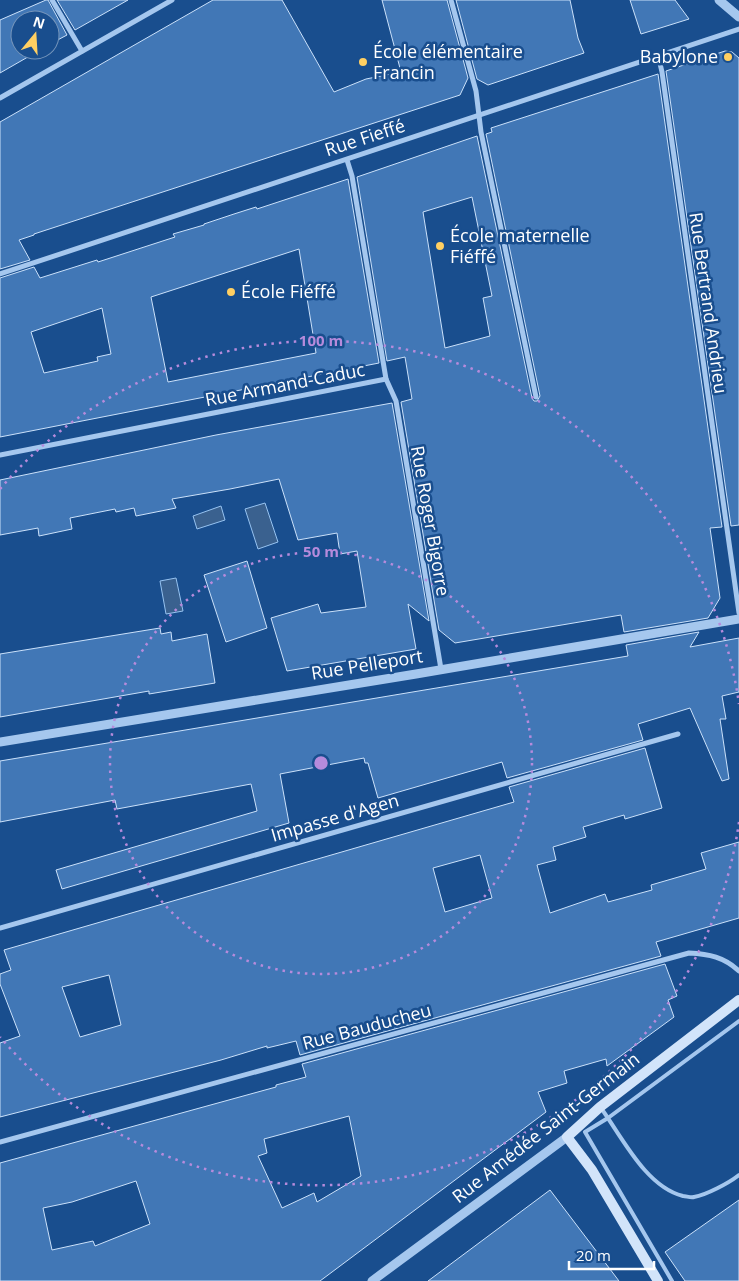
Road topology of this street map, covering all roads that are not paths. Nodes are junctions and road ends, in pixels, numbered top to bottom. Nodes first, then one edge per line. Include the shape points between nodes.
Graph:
1 (52, 0) edge
2 (172, 0) edge
3 (451, 0) edge
4 (719, 0) edge
5 (739, 17) edge
6 (739, 29) edge
7 (82, 51) junction
8 (658, 55) junction
9 (0, 98) edge
10 (478, 114) junction
11 (347, 160) junction
12 (0, 274) edge
13 (386, 379) junction
14 (536, 397) dead end
15 (0, 455) edge
16 (739, 613) edge
17 (739, 618) edge
18 (441, 669) junction
19 (678, 734) dead end
20 (0, 742) edge
21 (0, 928) edge
22 (739, 971) edge
23 (739, 1000) edge
24 (739, 1021) edge
25 (600, 1107) junction
26 (608, 1118) junction
27 (567, 1137) junction
28 (0, 1142) edge
29 (739, 1175) edge
30 (372, 1281) edge
31 (658, 1281) edge
32 (672, 1281) edge

1 - 7 street
2 - 7 street
3 - 10 street via 476,91
4 - 5 street
6 - 8 street, Rue Fieffé
7 - 9 street
8 - 10 street, Rue Fieffé
8 - 16 street, Rue Bertrand Andrieu
10 - 11 street, Rue Fieffé
10 - 14 street
11 - 12 street, Rue Fieffé
11 - 13 street, Rue Armand-Caduc
13 - 15 street, Rue Armand-Caduc
13 - 18 street, Rue Roger Bigorre via 396,401
17 - 18 street, Rue Pelleport
18 - 20 street, Rue Pelleport
19 - 21 street, Impasse d'Agen
22 - 28 street, Rue Bauducheu via 724,959 689,953
23 - 25 main road, Rue Amédée Saint-Germain
24 - 26 lane, Rue Amédée Saint-Germain
25 - 26 lane
25 - 27 main road, Rue Amédée Saint-Germain
26 - 29 lane via 634,1157 660,1186 675,1194 693,1198 731,1182
26 - 32 lane, Rue Amédée Saint-Germain via 585,1132
27 - 30 street, Rue Amédée Saint-Germain
27 - 31 main road via 592,1170

